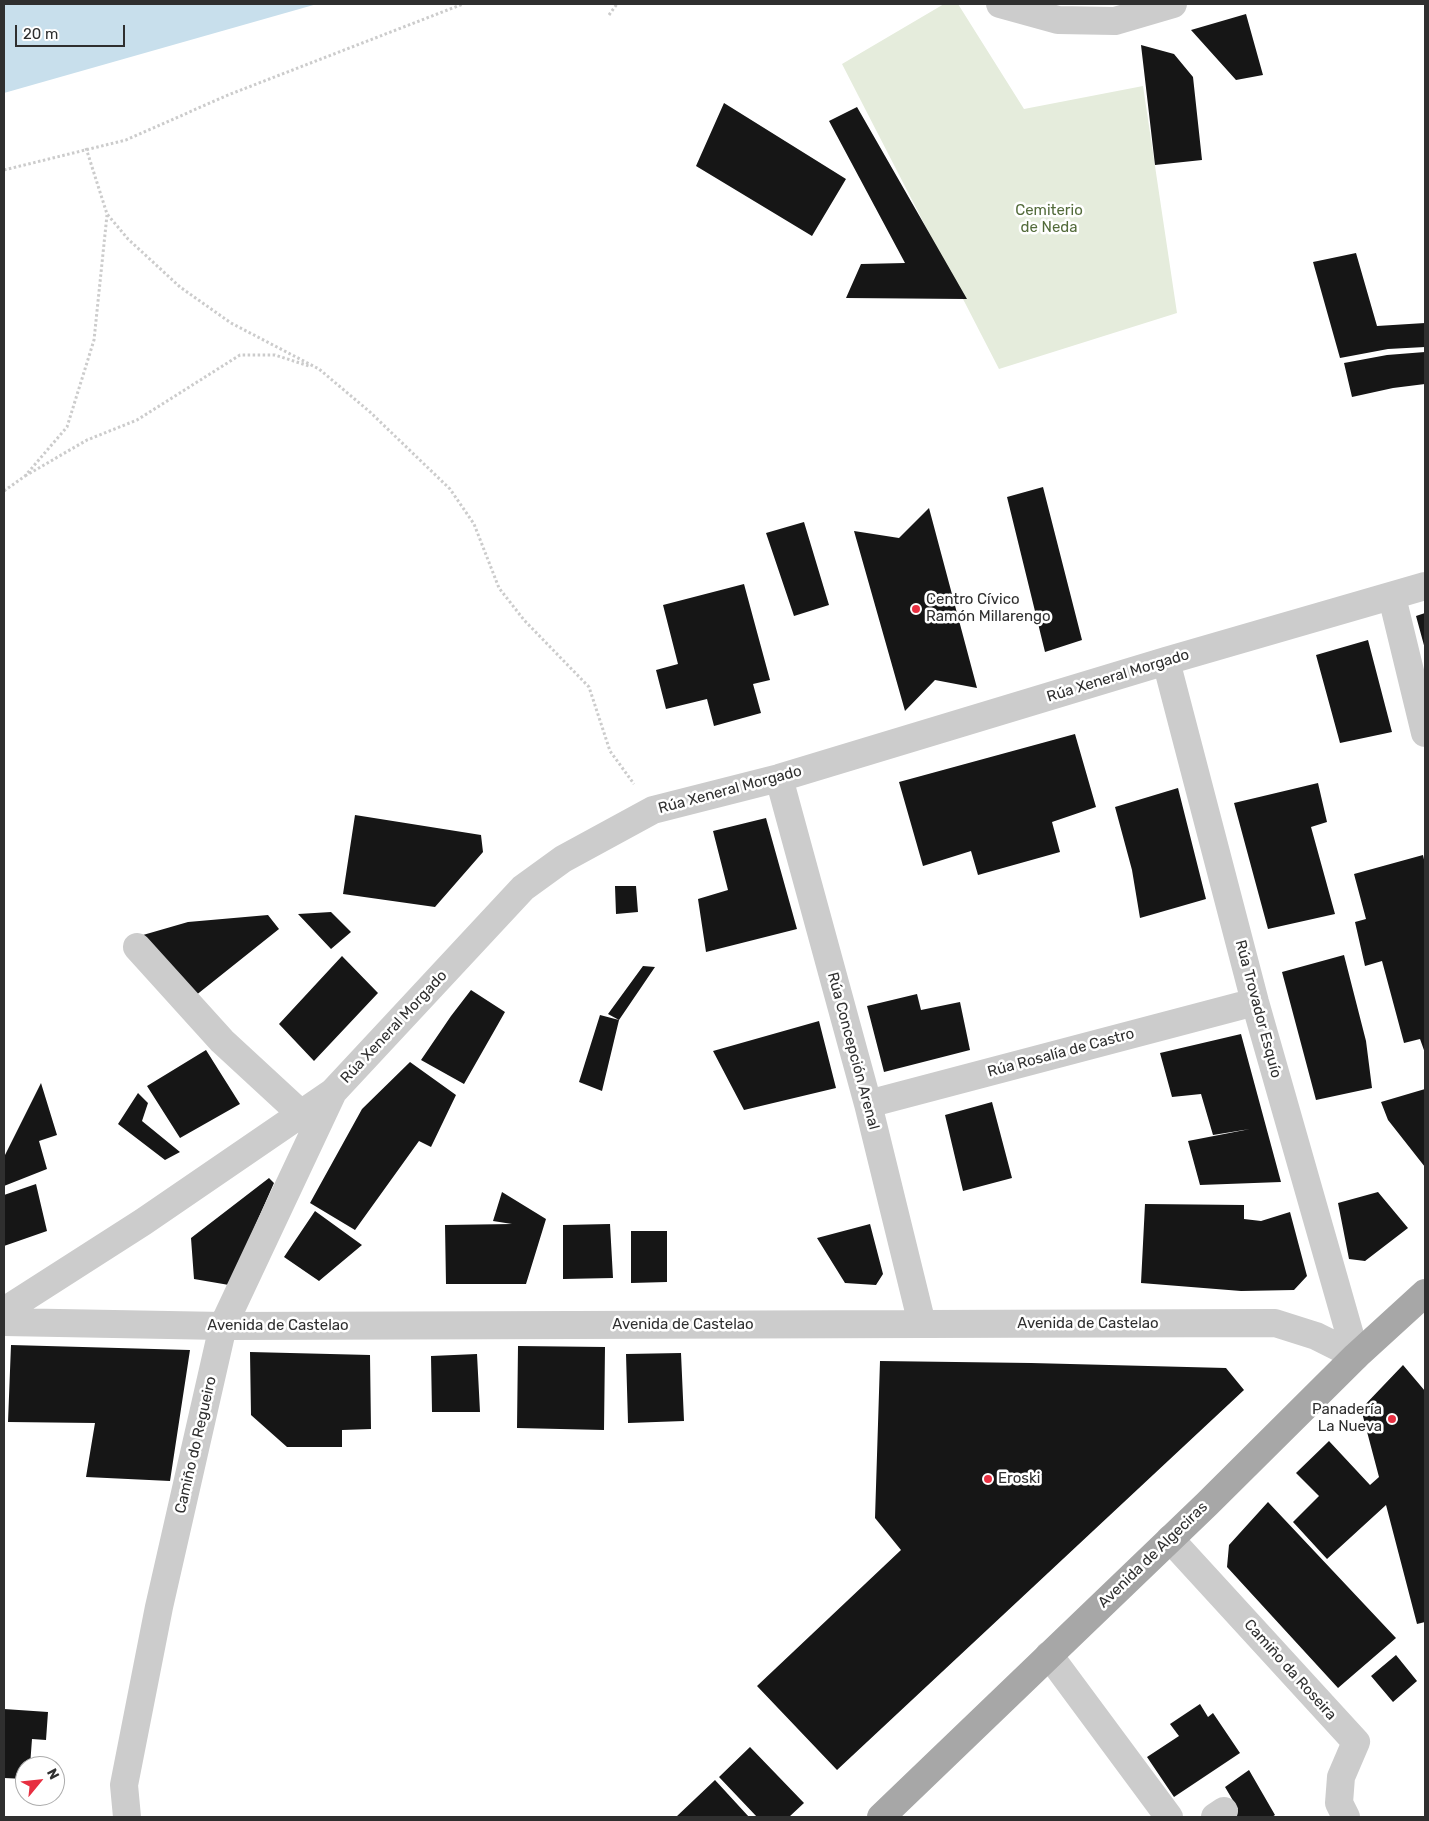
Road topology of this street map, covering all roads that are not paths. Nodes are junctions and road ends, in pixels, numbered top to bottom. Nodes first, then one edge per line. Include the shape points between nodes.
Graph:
1 (1000, 4) edge
2 (1173, 4) edge
3 (1425, 586) edge
4 (1392, 597) junction
5 (1166, 661) junction
6 (1425, 733) edge
7 (779, 778) junction
8 (137, 947) dead end
9 (1255, 1002) junction
10 (333, 1092) junction
11 (868, 1104) junction
12 (300, 1113) junction
13 (1425, 1293) edge
14 (4, 1311) edge
15 (4, 1322) edge
16 (922, 1324) junction
17 (223, 1326) junction
18 (1356, 1356) junction
19 (1170, 1539) junction
20 (1049, 1655) junction
21 (126, 1817) edge
22 (881, 1817) edge
23 (1169, 1817) edge
24 (1346, 1817) edge

1 - 2 street via 1058,20 1115,22
3 - 4 street, Rúa Xeneral Morgado
4 - 5 street, Rúa Xeneral Morgado
4 - 6 street
5 - 7 street, Rúa Xeneral Morgado
5 - 9 street, Rúa Trovador Esquío
7 - 10 street, Rúa Xeneral Morgado via 653,810 563,859 523,888
7 - 11 street, Rúa Concepción Arenal
8 - 12 street via 222,1041
9 - 11 street, Rúa Rosalía de Castro
9 - 18 street, Rúa Trovador Esquío
10 - 12 street, Rúa Xeneral Morgado
10 - 17 street, Camiño do Regueiro
11 - 16 street, Rúa Concepción Arenal
12 - 14 street, Rúa Xeneral Morgado via 142,1222
13 - 18 main road, Avenida de Algeciras
15 - 17 street, Avenida de Castelao
16 - 17 street, Avenida de Castelao
16 - 18 street, Avenida de Castelao via 1275,1323 1316,1336
17 - 21 street, Camiño do Regueiro via 124,1785
18 - 19 main road, Avenida de Algeciras
19 - 20 main road, Avenida de Algeciras
19 - 24 street, Camiño da Roseira via 1356,1742 1341,1777 1339,1803
20 - 22 main road, Avenida de Algeciras
20 - 23 street

